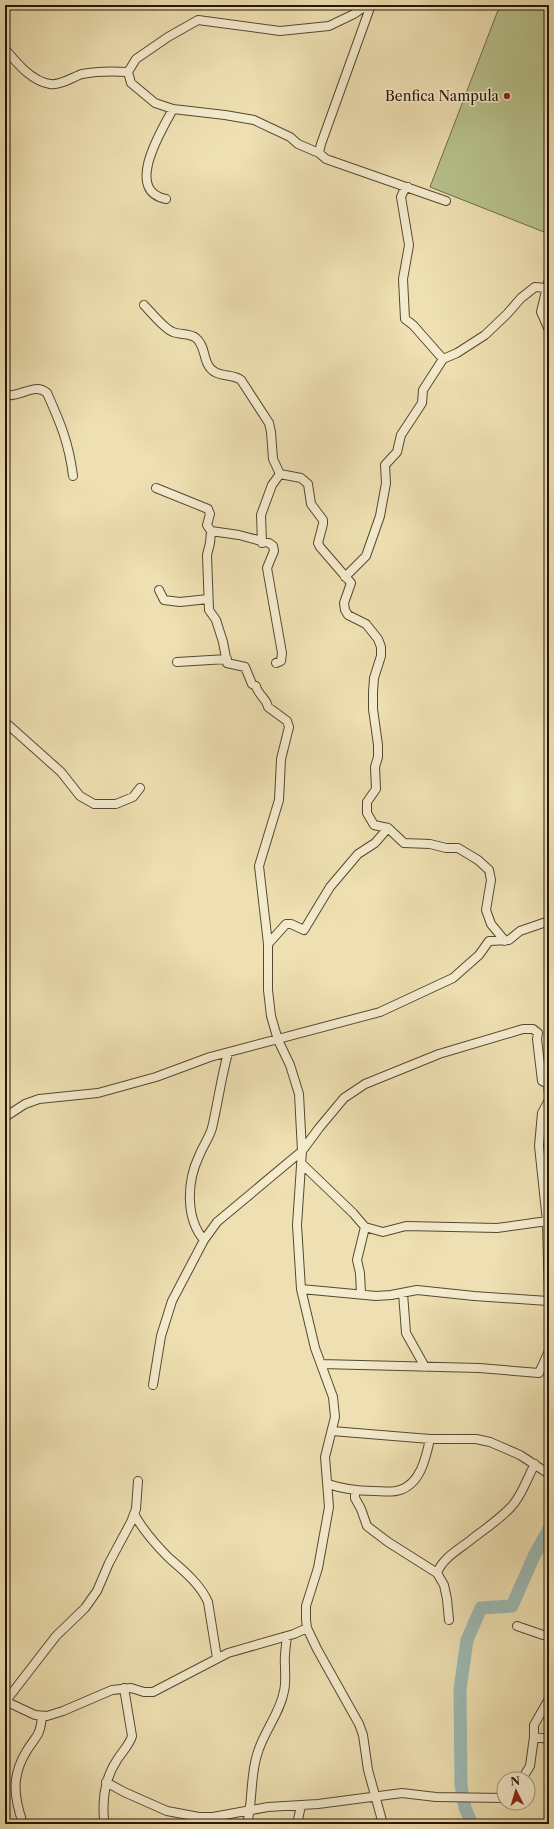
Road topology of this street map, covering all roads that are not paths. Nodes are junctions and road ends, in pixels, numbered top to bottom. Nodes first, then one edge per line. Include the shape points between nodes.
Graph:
1 (367, 5) edge
2 (371, 5) edge
3 (5, 49) edge
4 (128, 72) junction
5 (173, 109) junction
6 (319, 153) junction
7 (408, 187) junction
8 (166, 200) dead end
9 (446, 201) dead end
10 (549, 279) edge
11 (546, 288) junction
12 (144, 305) dead end
13 (549, 330) edge
14 (443, 359) junction
15 (5, 395) edge
16 (280, 474) junction
17 (73, 476) dead end
18 (156, 488) dead end
19 (211, 531) junction
20 (262, 543) junction
21 (345, 577) junction
22 (159, 590) dead end
23 (208, 599) junction
24 (227, 659) junction
25 (177, 662) dead end
26 (276, 663) dead end
27 (5, 722) edge
28 (140, 788) dead end
29 (388, 828) junction
30 (549, 921) edge
31 (505, 941) junction
32 (268, 944) junction
33 (278, 1040) junction
34 (228, 1053) junction
35 (549, 1094) edge
36 (549, 1100) edge
37 (5, 1117) edge
38 (302, 1151) junction
39 (302, 1164) junction
40 (548, 1221) junction
41 (365, 1227) junction
42 (204, 1240) junction
43 (301, 1289) junction
44 (403, 1293) junction
45 (361, 1294) junction
46 (548, 1302) edge
47 (549, 1350) edge
48 (321, 1364) junction
49 (425, 1368) junction
50 (153, 1385) dead end
51 (332, 1431) junction
52 (430, 1439) junction
53 (535, 1464) junction
54 (549, 1474) edge
55 (138, 1481) dead end
56 (328, 1484) junction
57 (355, 1491) junction
58 (134, 1514) junction
59 (437, 1573) junction
60 (449, 1620) dead end
61 (517, 1626) dead end
62 (307, 1628) junction
63 (549, 1634) edge
64 (287, 1636) junction
65 (217, 1658) junction
66 (124, 1688) junction
67 (549, 1699) edge
68 (5, 1702) edge
69 (42, 1716) junction
70 (534, 1737) junction
71 (549, 1739) edge
72 (527, 1771) edge
73 (106, 1782) junction
74 (375, 1796) junction
75 (496, 1798) edge
76 (301, 1806) junction
77 (251, 1809) junction
78 (104, 1820) dead end
79 (23, 1824) edge
80 (247, 1824) edge
81 (296, 1824) edge
82 (383, 1824) edge

1 - 4 street via 329,26 280,31 198,20 168,36 136,59
2 - 6 street
3 - 4 street via 37,80 51,84 82,74 104,71
4 - 5 street via 131,83 155,103
5 - 6 street via 254,120 290,136 304,148
5 - 8 street via 156,142 147,167 150,192
6 - 7 street via 326,160
7 - 9 street
7 - 14 street via 401,197 409,245 403,279 405,319
10 - 11 street
11 - 13 street via 541,312
11 - 14 street via 535,287 485,335
12 - 16 street via 171,332 195,337 202,346 209,368 215,373 234,376 241,380 269,423 273,459
14 - 21 street via 423,390 422,403 401,435 397,452 385,465 386,483 380,516 366,556
15 - 17 street via 36,389 47,393 65,435
16 - 20 street via 272,485 260,515
16 - 21 street via 301,478 308,484 311,504 323,520 318,543
18 - 19 street via 208,509 210,514 207,525
19 - 20 street via 239,535
19 - 23 street via 207,555
20 - 26 street via 269,543 274,548 268,568 282,653 281,660
21 - 29 street via 351,583 344,603 345,610 348,615 366,624 381,647 373,692 378,745 376,789 367,802 367,813 374,825
22 - 23 street via 164,600 171,602
23 - 24 street via 209,610 216,620
24 - 25 street
24 - 32 street via 228,665 245,667 252,684 256,686 268,707 287,721 289,727 280,759 279,800 259,866
27 - 28 street via 61,772 80,796 94,804 116,804 134,797
29 - 31 street via 404,843 458,848 489,870 491,880 486,910 491,924
29 - 32 street via 375,843 358,854 330,887 304,930 286,924
30 - 31 street via 520,931
31 - 33 street via 489,941 480,955 453,978 380,1012
32 - 33 street via 268,990 271,1016
33 - 34 street
33 - 38 street via 290,1064 299,1094
34 - 37 street via 98,1093 32,1101
34 - 42 street via 220,1080 212,1129 198,1157 192,1182 192,1217 194,1226
35 - 38 street via 548,1084 542,1081 538,1033 533,1028 523,1029 439,1054 365,1084 344,1098
36 - 40 street via 542,1113 539,1146
38 - 39 street
38 - 42 street via 217,1222
39 - 41 street
39 - 43 street via 297,1219
40 - 41 street via 497,1228 406,1226 383,1232
40 - 46 street
41 - 45 street via 357,1260
42 - 50 street via 172,1301 161,1336
43 - 45 street
43 - 48 street
44 - 45 street via 376,1296
44 - 46 street via 417,1290
44 - 49 street via 406,1333
47 - 49 street via 539,1373 479,1368
48 - 49 street
48 - 51 street via 333,1397 335,1417
51 - 52 street
51 - 56 street via 325,1457
52 - 53 street via 476,1439 490,1442
52 - 57 street via 426,1460 419,1474 402,1490
53 - 54 street
53 - 59 street via 511,1507 456,1550 441,1565
55 - 58 street
56 - 57 street
56 - 62 street via 329,1508 318,1568 306,1606
57 - 59 street via 355,1498 362,1509 367,1526
58 - 65 street via 150,1538 206,1596
58 - 68 street via 91,1601 56,1636
59 - 60 street via 444,1584
61 - 63 street via 543,1635
62 - 64 street
62 - 74 street via 359,1724
64 - 65 street
64 - 77 street via 284,1690 274,1720 263,1738 257,1755
65 - 66 street via 153,1692
66 - 69 street via 112,1690 54,1715
66 - 73 street via 132,1736
67 - 70 street via 534,1725
68 - 69 street
69 - 79 street via 39,1734 21,1763 15,1784 15,1796
70 - 71 street
70 - 72 street
73 - 77 street via 177,1814 199,1818
73 - 78 street via 103,1796
74 - 75 street via 402,1793 436,1797
74 - 76 street
74 - 82 street
76 - 77 street
76 - 81 street
77 - 80 street

